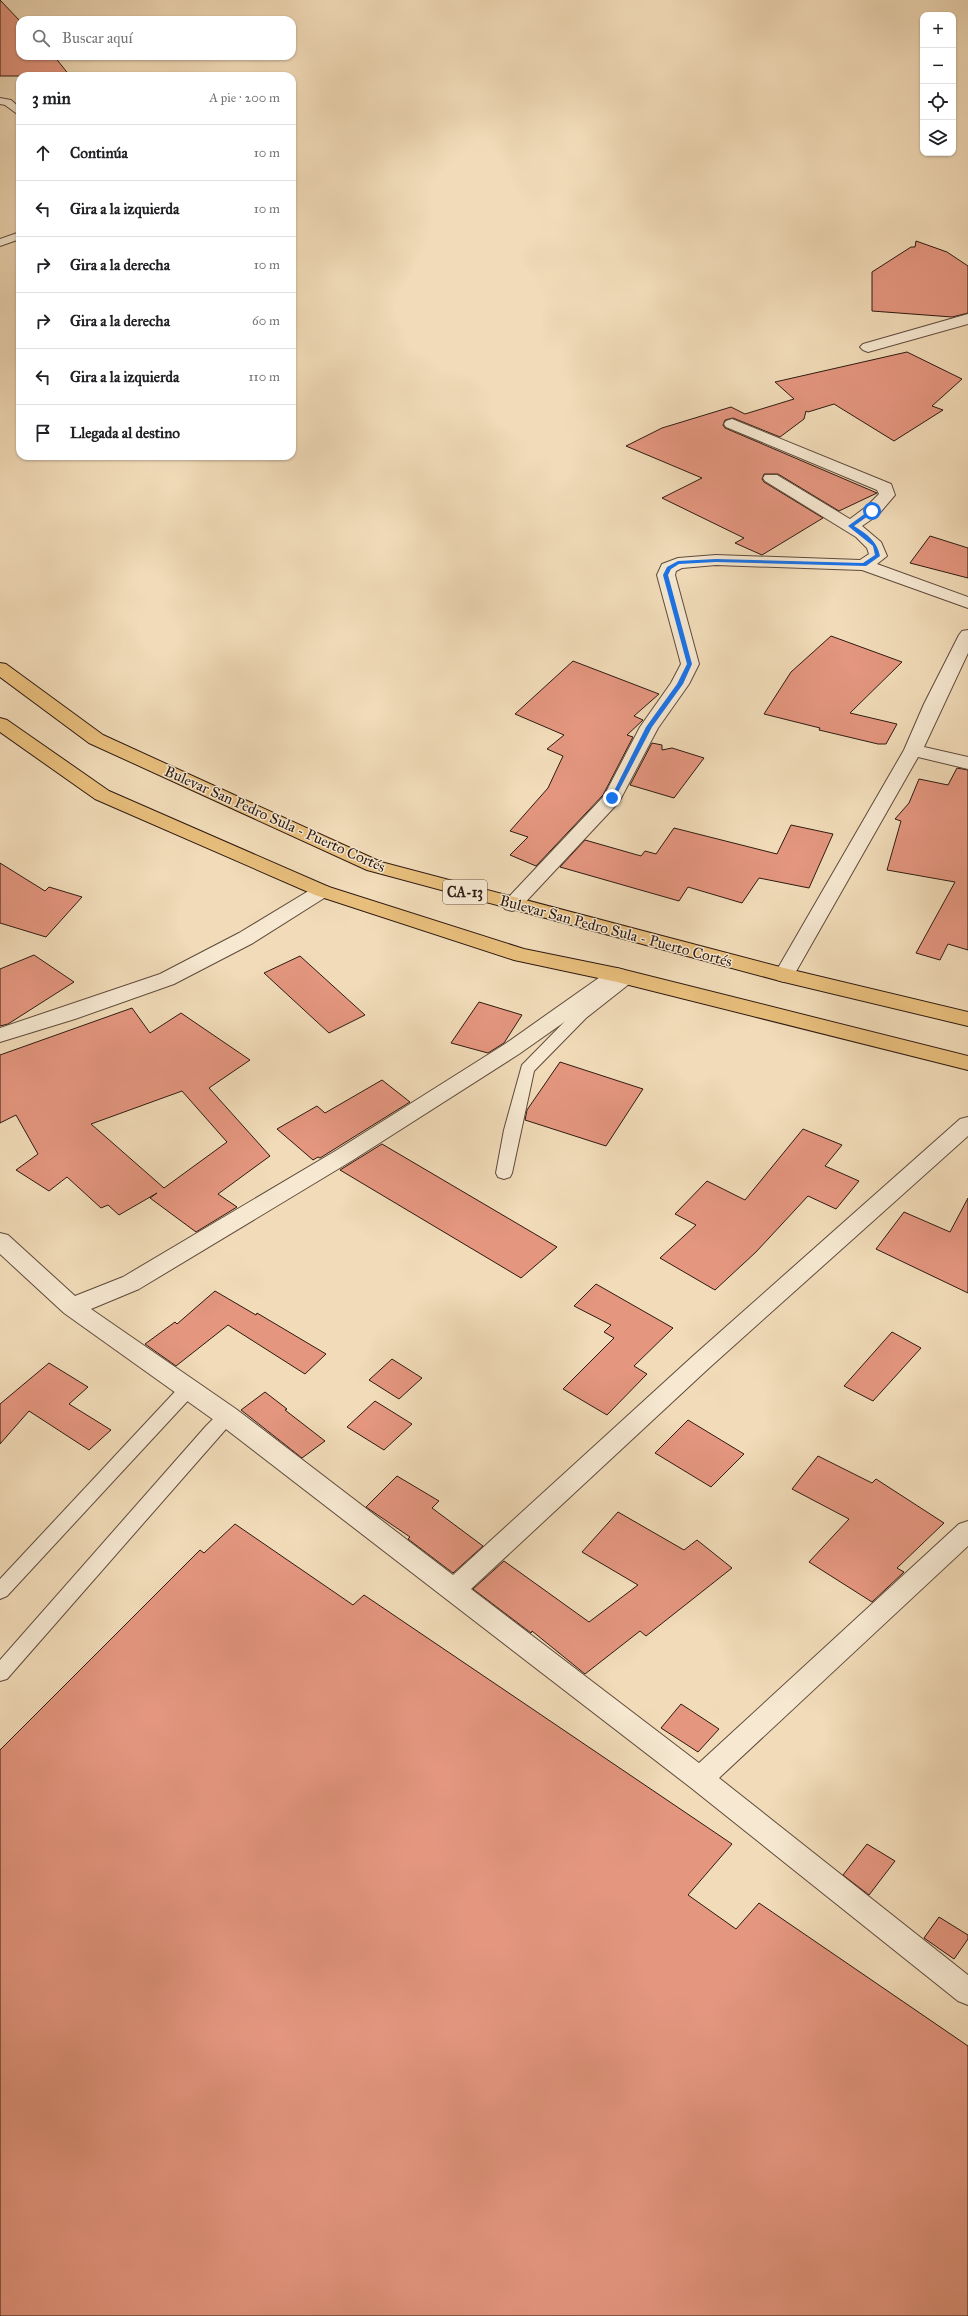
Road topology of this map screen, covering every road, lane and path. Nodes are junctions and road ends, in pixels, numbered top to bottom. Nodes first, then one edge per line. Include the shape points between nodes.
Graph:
1 (0, 101) edge
2 (16, 109) edge
3 (16, 237) edge
4 (0, 243) edge
5 (968, 320) edge
6 (868, 347) dead end
7 (732, 424) dead end
8 (770, 478) dead end
9 (851, 526) junction
10 (864, 565) junction
11 (968, 603) edge
12 (968, 635) edge
13 (962, 659) edge
14 (0, 668) edge
15 (0, 724) edge
16 (913, 750) junction
17 (968, 763) edge
18 (322, 891) junction
19 (512, 904) junction
20 (784, 975) junction
21 (622, 977) junction
22 (968, 1019) edge
23 (0, 1035) edge
24 (968, 1063) edge
25 (968, 1124) edge
26 (504, 1173) dead end
27 (0, 1241) edge
28 (72, 1307) junction
29 (189, 1388) junction
30 (227, 1416) junction
31 (968, 1531) edge
32 (453, 1590) junction
33 (0, 1591) edge
34 (0, 1673) edge
35 (700, 1779) junction
36 (968, 1992) edge

1 - 2 lane via 8,102
3 - 4 lane
5 - 6 street via 952,322
7 - 9 street via 885,487 887,495 872,511
8 - 9 street
9 - 10 street via 875,546 878,556
10 - 11 street
10 - 19 street via 716,560 678,562 668,568 666,575 690,664 680,684 649,727 612,798
12 - 13 street
13 - 16 street via 933,704
14 - 19 highway, Bulevar San Pedro Sula - Puerto Cortés / CA-13 via 96,739 110,746 374,866
15 - 18 highway via 102,795
16 - 17 street
16 - 20 street
18 - 21 highway via 521,955
18 - 23 street via 246,938 167,979
19 - 20 highway, Bulevar San Pedro Sula - Puerto Cortés / CA-13
20 - 22 highway, Bulevar San Pedro Sula - Puerto Cortés / CA-13
21 - 24 highway
21 - 26 lane via 527,1069
21 - 28 street via 345,1155 131,1283
25 - 32 street via 701,1362
27 - 28 street
28 - 29 street
29 - 30 street
29 - 33 lane
30 - 32 street
30 - 34 lane
31 - 35 street
32 - 35 street
35 - 36 street

